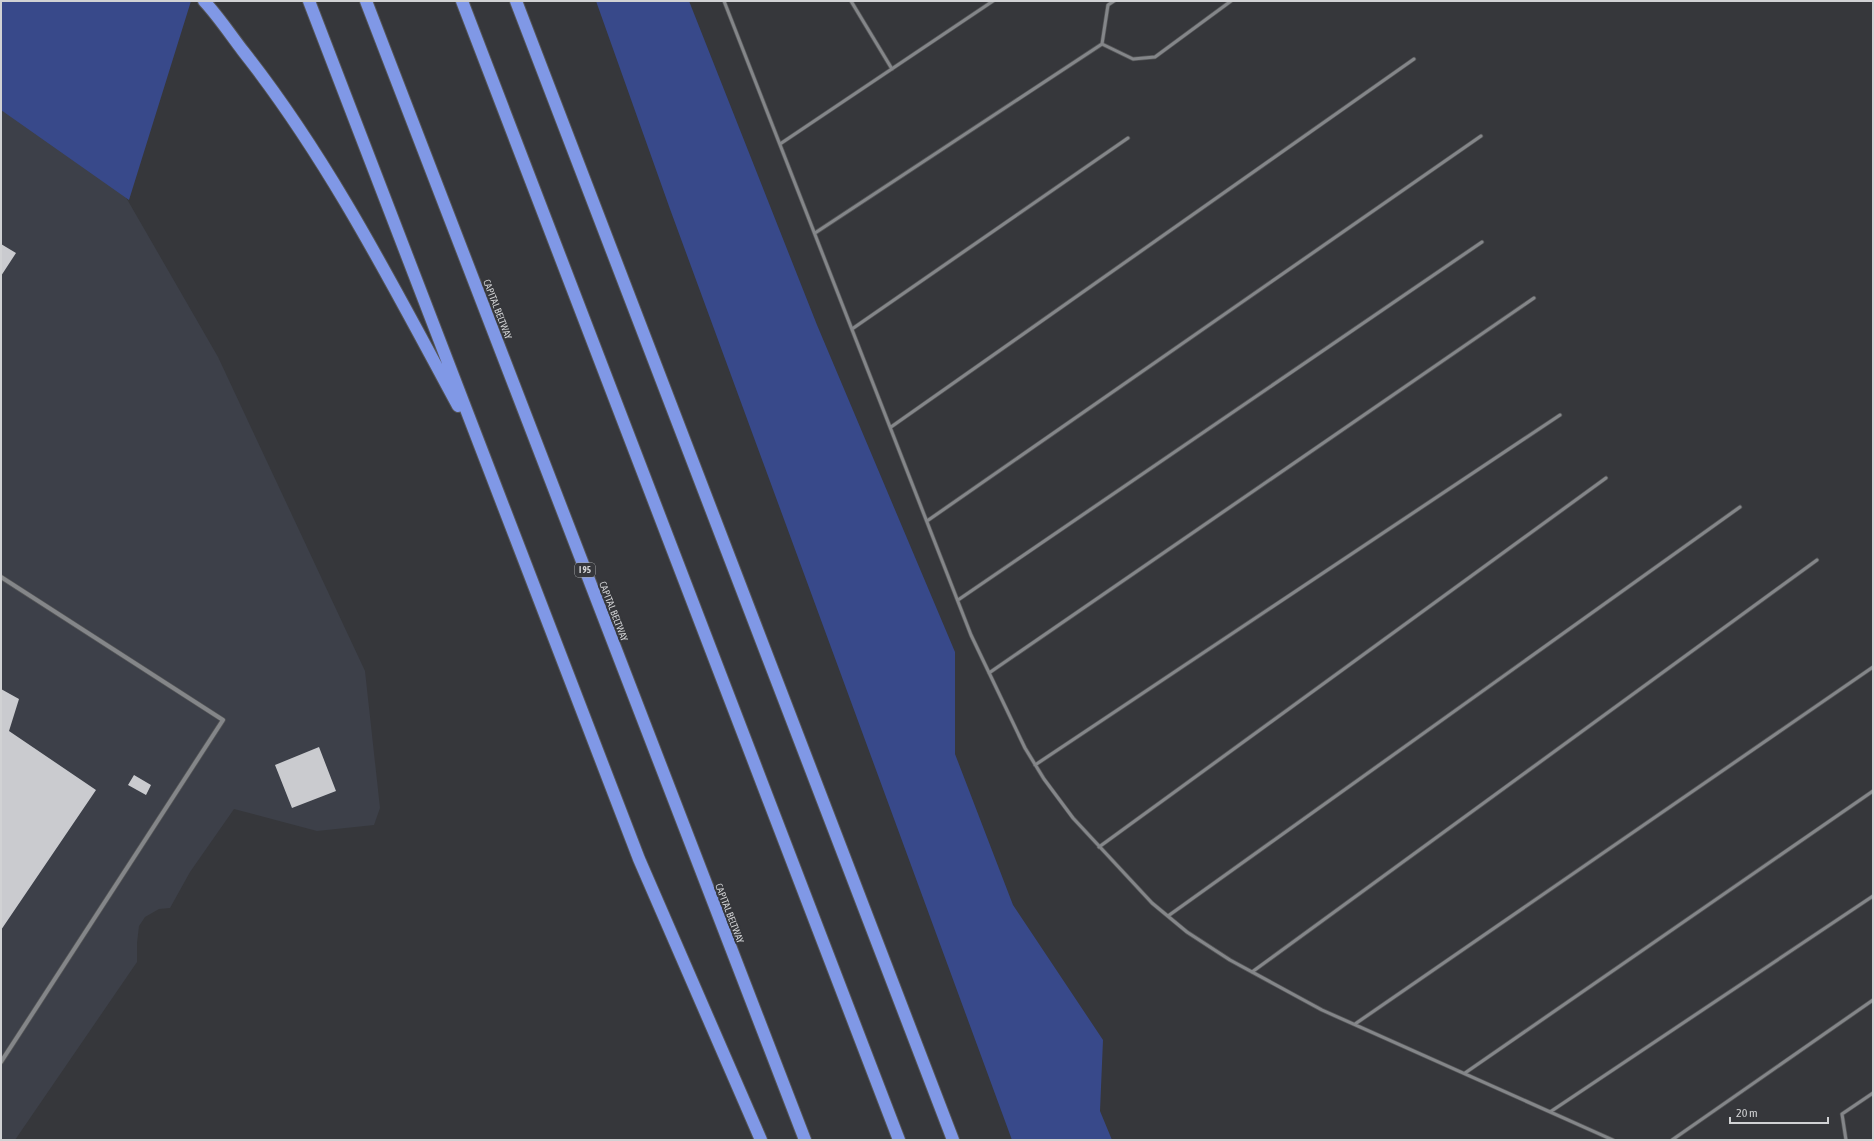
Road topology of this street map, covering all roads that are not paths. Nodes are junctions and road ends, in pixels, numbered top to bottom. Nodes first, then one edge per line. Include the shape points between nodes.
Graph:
1 (204, 1) edge
2 (309, 1) edge
3 (366, 1) edge
4 (462, 1) edge
5 (516, 1) edge
6 (524, 1) edge
7 (724, 1) edge
8 (851, 1) edge
9 (993, 1) edge
10 (1114, 1) edge
11 (1231, 1) edge
12 (1102, 44) junction
13 (1414, 59) dead end
14 (540, 63) junction
15 (892, 69) junction
16 (1481, 136) dead end
17 (1128, 138) dead end
18 (780, 144) junction
19 (815, 233) junction
20 (1482, 242) dead end
21 (1534, 298) dead end
22 (852, 329) junction
23 (1560, 415) dead end
24 (890, 427) junction
25 (481, 449) junction
26 (1606, 478) dead end
27 (1740, 507) dead end
28 (927, 521) junction
29 (1817, 560) dead end
30 (1, 577) edge
31 (958, 600) junction
32 (1873, 667) edge
33 (989, 673) junction
34 (1035, 765) junction
35 (1873, 791) edge
36 (1100, 847) junction
37 (1873, 896) edge
38 (1168, 916) junction
39 (1252, 972) junction
40 (1873, 1000) edge
41 (1355, 1024) junction
42 (1, 1062) edge
43 (1465, 1073) junction
44 (1873, 1093) edge
45 (1550, 1112) junction
46 (760, 1140) edge
47 (805, 1140) edge
48 (899, 1140) edge
49 (953, 1140) edge
50 (1613, 1140) edge
51 (1672, 1140) edge
52 (1846, 1140) edge

1 - 25 highway via 274,90 329,172
2 - 25 highway
3 - 47 highway, CAPITAL BELTWAY / I 95
4 - 48 highway
5 - 14 highway
6 - 14 highway
7 - 18 lane
8 - 15 lane
9 - 15 lane
10 - 12 lane via 1108,5
11 - 12 lane via 1155,57 1133,59
12 - 19 lane
13 - 24 lane
14 - 49 highway
15 - 18 lane
16 - 28 lane
17 - 22 lane
18 - 19 lane
19 - 22 lane
20 - 31 lane
21 - 33 lane
22 - 24 lane
23 - 34 lane
24 - 28 lane
25 - 46 highway via 640,859
26 - 36 lane
27 - 38 lane
28 - 31 lane
29 - 39 lane
30 - 42 street via 223,720
31 - 33 lane
32 - 41 lane
33 - 34 lane
34 - 36 lane via 1074,818
35 - 43 lane
36 - 38 lane via 1152,903
37 - 45 lane
38 - 39 lane via 1187,932
39 - 41 lane via 1322,1010
40 - 51 lane
41 - 43 lane
43 - 45 lane
44 - 52 lane via 1842,1114
45 - 50 lane

